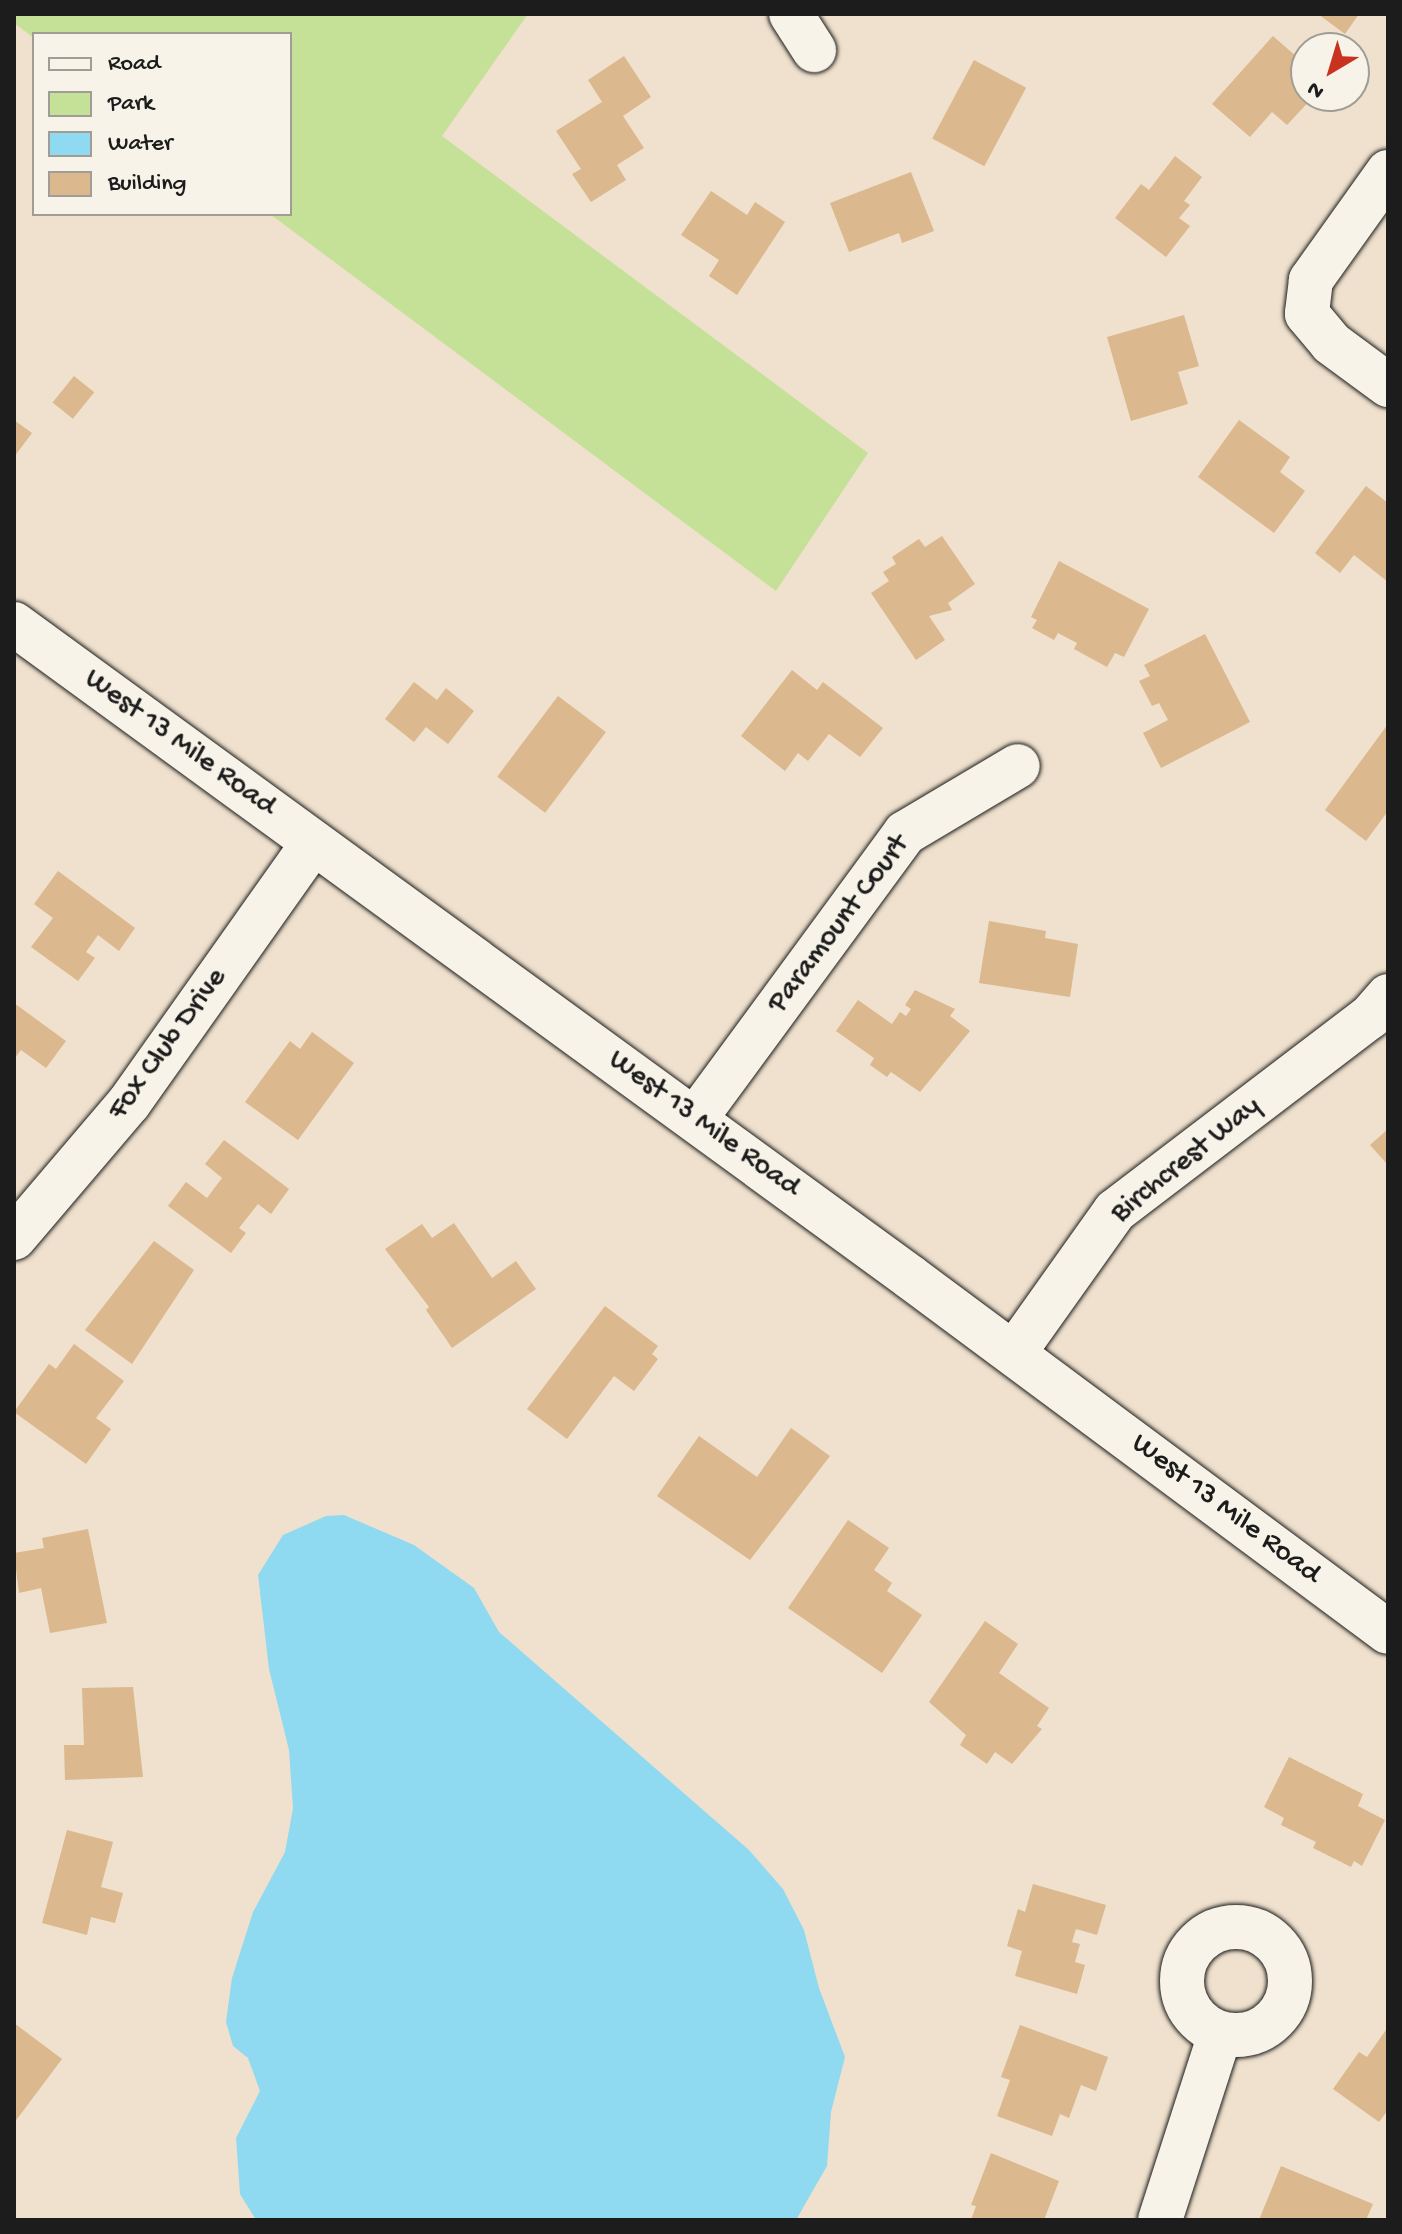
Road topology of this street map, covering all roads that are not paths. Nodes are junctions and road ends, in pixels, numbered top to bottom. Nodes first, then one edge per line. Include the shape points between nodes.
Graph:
1 (1388, 172) edge
2 (1388, 385) edge
3 (14, 624) edge
4 (1018, 766) dead end
5 (313, 843) junction
6 (1388, 996) edge
7 (695, 1119) junction
8 (14, 1238) edge
9 (1014, 1353) junction
10 (1388, 1632) edge
11 (1220, 2034) dead end
12 (1160, 2220) edge

1 - 2 street via 1311,280 1307,314 1331,343
3 - 5 street, West 13 Mile Road
4 - 7 street, Paramount Court via 905,833
5 - 7 street, West 13 Mile Road
5 - 8 street, Fox Club Drive via 129,1103
6 - 9 street, Birchcrest Way via 1370,1017 1115,1211
7 - 9 street, West 13 Mile Road
9 - 10 street, West 13 Mile Road
11 - 12 street

